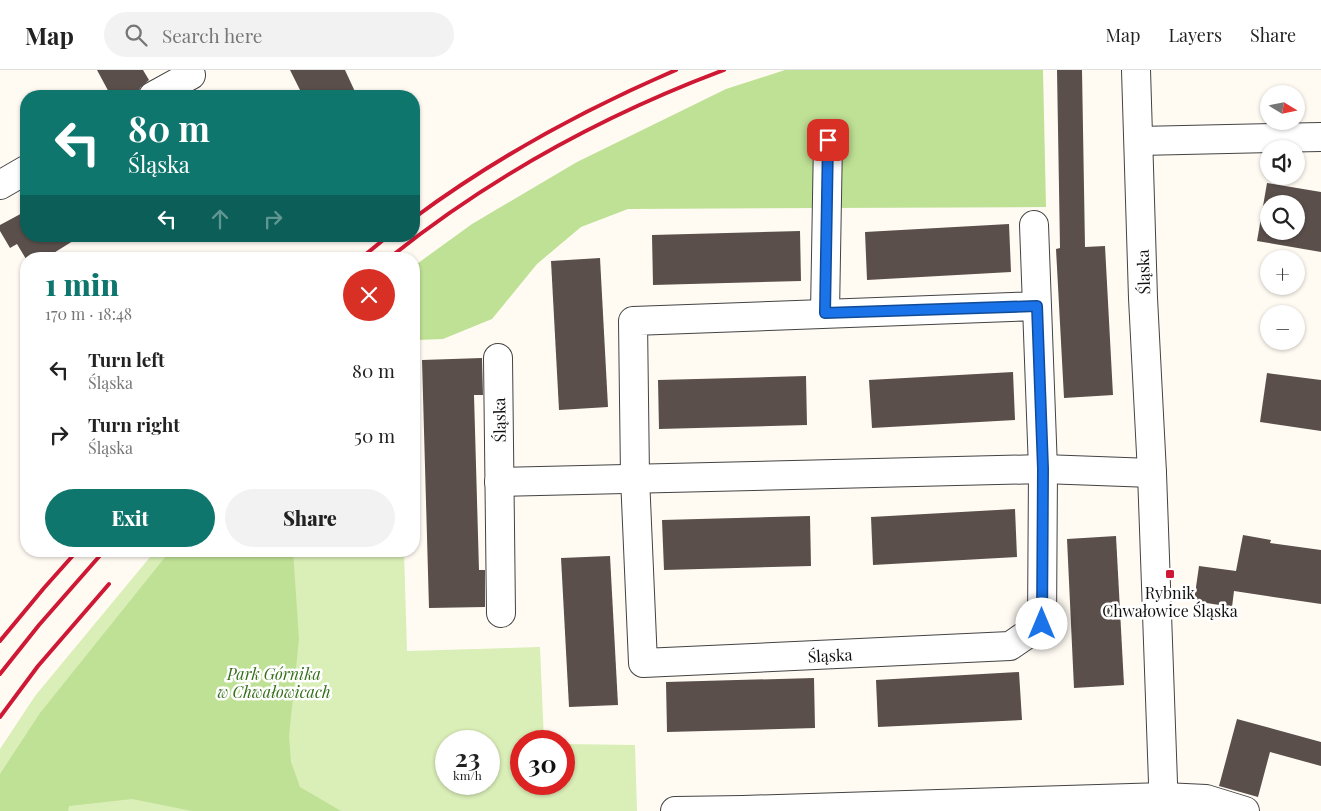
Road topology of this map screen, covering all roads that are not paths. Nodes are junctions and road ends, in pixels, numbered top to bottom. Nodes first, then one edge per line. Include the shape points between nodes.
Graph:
1 (1136, 70) edge
2 (191, 74) dead end
3 (163, 90) edge
4 (1321, 137) edge
5 (828, 140) dead end
6 (1139, 141) junction
7 (20, 173) edge
8 (0, 185) edge
9 (1034, 225) dead end
10 (1037, 306) junction
11 (825, 313) junction
12 (498, 358) dead end
13 (1043, 469) junction
14 (1152, 473) junction
15 (635, 478) junction
16 (499, 482) junction
17 (501, 613) dead end
18 (1164, 804) edge
19 (675, 811) edge
20 (1245, 811) edge

1 - 6 street, Śląska
2 - 3 street
4 - 6 street
5 - 11 street
6 - 14 street, Śląska
7 - 8 street
9 - 10 street, Śląska
10 - 11 street, Śląska
10 - 13 street, Śląska
11 - 15 street, Śląska via 633,321
12 - 16 street, Śląska
13 - 14 street
13 - 15 street
13 - 15 street, Śląska via 1042,624 1010,646 643,663
14 - 18 street, Śląska
15 - 16 street
16 - 17 street, Śląska
18 - 19 street
18 - 20 street via 1206,799

